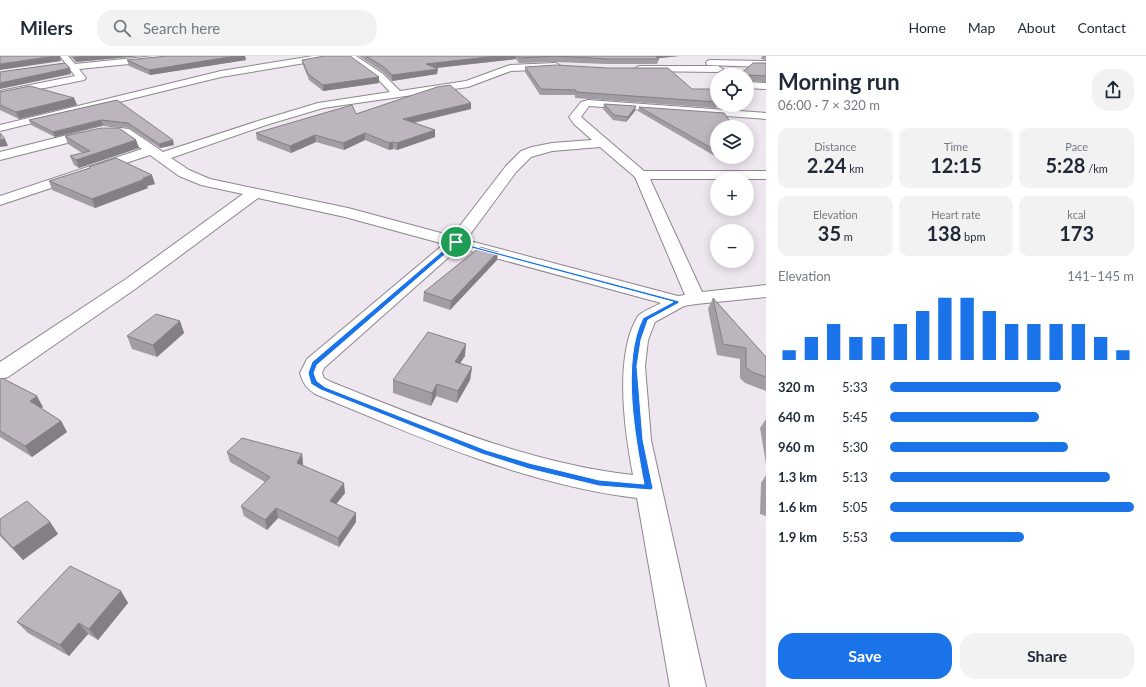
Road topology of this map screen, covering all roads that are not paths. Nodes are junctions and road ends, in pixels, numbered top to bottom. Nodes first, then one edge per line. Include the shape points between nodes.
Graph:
1 (180, 56) edge
2 (269, 56) edge
3 (329, 56) edge
4 (350, 56) edge
5 (703, 56) edge
6 (68, 63) edge
7 (277, 64) junction
8 (766, 64) edge
9 (567, 67) edge
10 (630, 68) edge
11 (716, 68) edge
12 (727, 68) edge
13 (710, 69) edge
14 (754, 85) edge
15 (766, 86) edge
16 (0, 94) edge
17 (397, 94) junction
18 (754, 109) edge
19 (766, 116) edge
20 (0, 128) edge
21 (604, 143) junction
22 (157, 154) junction
23 (0, 156) edge
24 (641, 175) junction
25 (766, 175) edge
26 (256, 192) junction
27 (0, 200) edge
28 (456, 242) junction
29 (766, 291) edge
30 (687, 300) junction
31 (0, 372) edge
32 (649, 488) junction
33 (688, 687) edge

1 - 6 street
2 - 7 street
3 - 7 street
4 - 17 street via 380,76
5 - 11 street
6 - 16 street via 81,78
7 - 20 street via 221,74
8 - 12 street
9 - 17 street via 510,68 468,84
10 - 13 street
14 - 15 street
17 - 22 street via 322,105
18 - 19 street
19 - 21 street via 585,104 575,117
21 - 24 street
21 - 28 street via 552,147 526,154 511,169
22 - 23 street via 125,131 114,129
22 - 26 street via 192,177
22 - 27 street
24 - 25 street
24 - 30 street
26 - 28 street
26 - 31 street via 132,283
28 - 30 street
28 - 32 street via 314,364 311,373 314,382 323,388 484,452 599,483
29 - 30 street
30 - 32 street via 646,319 638,340 634,366 639,440
32 - 33 street

